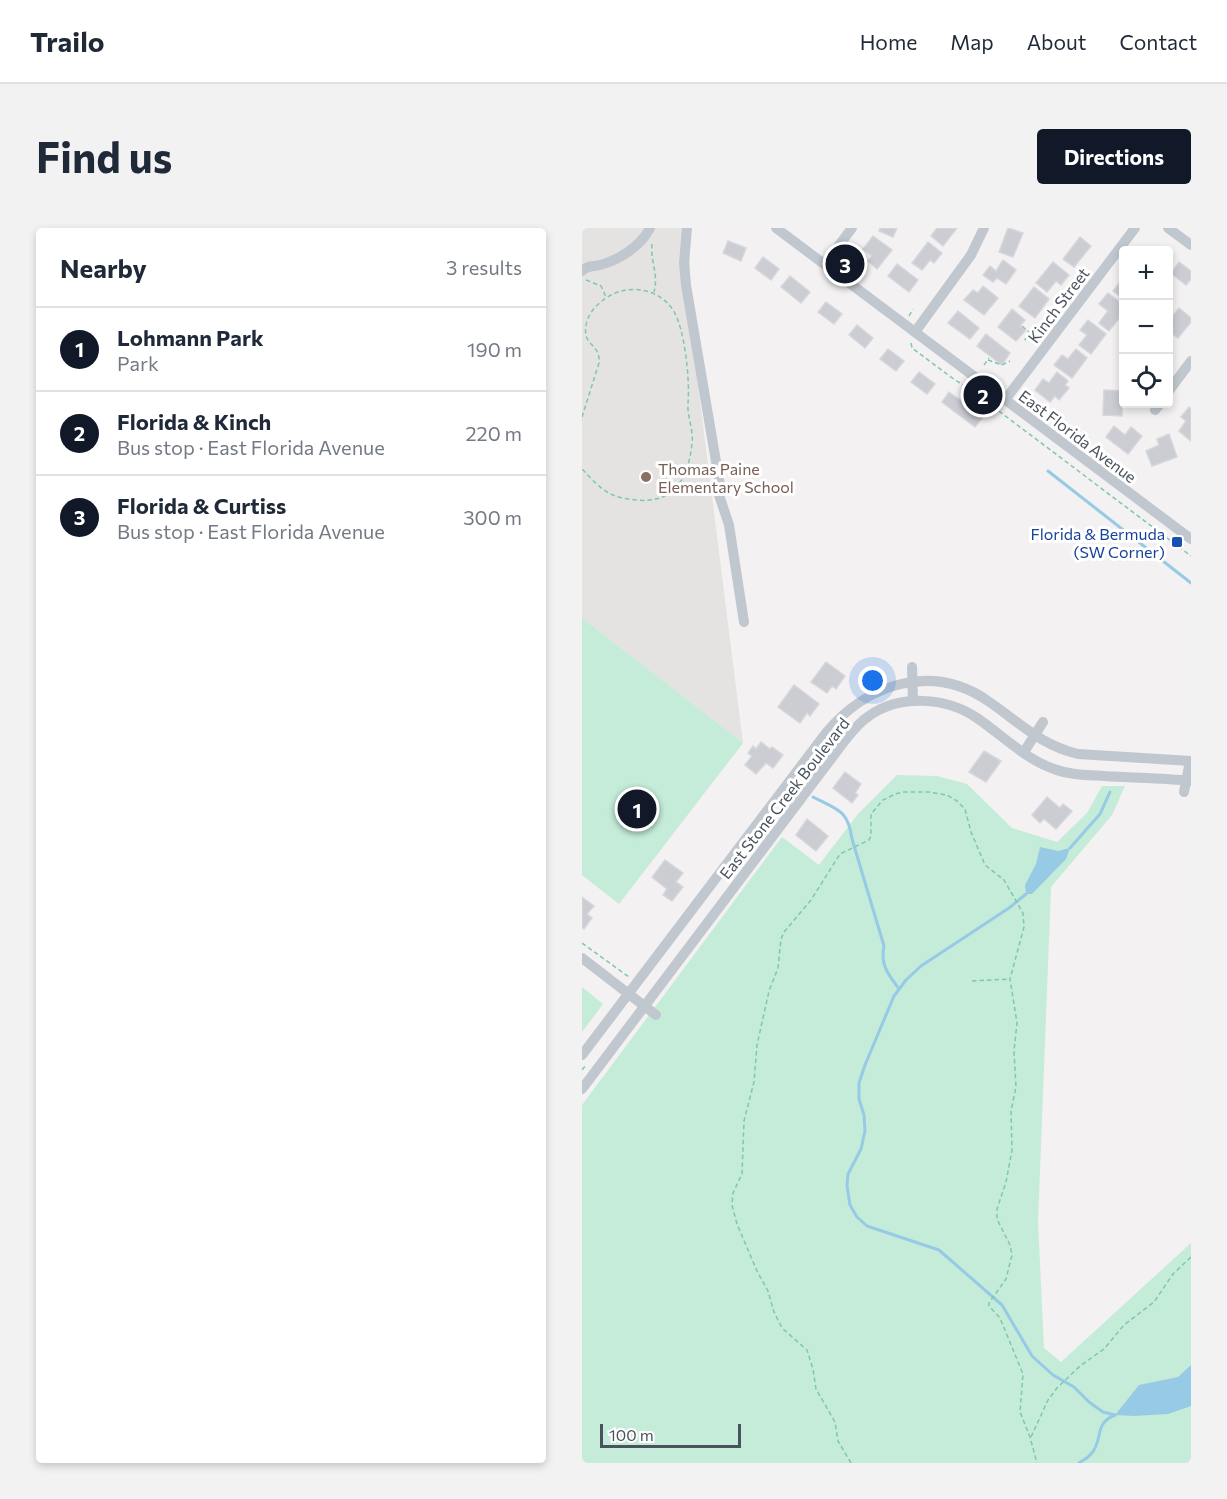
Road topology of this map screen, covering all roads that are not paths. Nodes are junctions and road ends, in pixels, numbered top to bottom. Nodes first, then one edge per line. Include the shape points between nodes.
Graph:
1 (650, 228) edge
2 (687, 228) edge
3 (776, 228) edge
4 (852, 228) edge
5 (984, 228) edge
6 (1136, 228) edge
7 (1168, 228) edge
8 (1191, 245) edge
9 (825, 264) junction
10 (584, 267) edge
11 (915, 332) junction
12 (1191, 361) edge
13 (1173, 388) edge
14 (1005, 400) junction
15 (1191, 539) edge
16 (744, 622) dead end
17 (912, 667) dead end
18 (912, 682) junction
19 (913, 701) junction
20 (1043, 722) dead end
21 (1034, 736) junction
22 (1024, 752) junction
23 (1190, 761) edge
24 (800, 768) junction
25 (815, 779) junction
26 (1189, 780) edge
27 (1184, 792) dead end
28 (582, 958) edge
29 (628, 994) junction
30 (644, 1006) junction
31 (656, 1015) dead end
32 (582, 1055) edge
33 (582, 1089) edge

1 - 10 street via 646,237 624,255
2 - 16 street via 686,285 719,495 729,525
3 - 9 street, East Florida Avenue
4 - 9 street
5 - 11 street via 971,255
6 - 14 street, Kinch Street
7 - 8 street
9 - 11 street, East Florida Avenue
11 - 14 street, East Florida Avenue
12 - 13 street via 1184,379
14 - 15 street, East Florida Avenue
17 - 18 street
18 - 19 street
18 - 21 street, East Stone Creek Boulevard via 939,682 975,693
18 - 24 street, East Stone Creek Boulevard via 883,688 852,705
19 - 22 street, East Stone Creek Boulevard via 935,702 964,711
19 - 25 street, East Stone Creek Boulevard via 885,708 861,722
20 - 21 street
21 - 22 street
21 - 23 street, East Stone Creek Boulevard via 1078,754
22 - 26 street, East Stone Creek Boulevard via 1066,773
23 - 26 street
24 - 25 street
24 - 29 street, East Stone Creek Boulevard
25 - 30 street, East Stone Creek Boulevard
26 - 27 street
28 - 29 street
29 - 30 street
29 - 32 street, East Stone Creek Boulevard
30 - 31 street
30 - 33 street, East Stone Creek Boulevard

